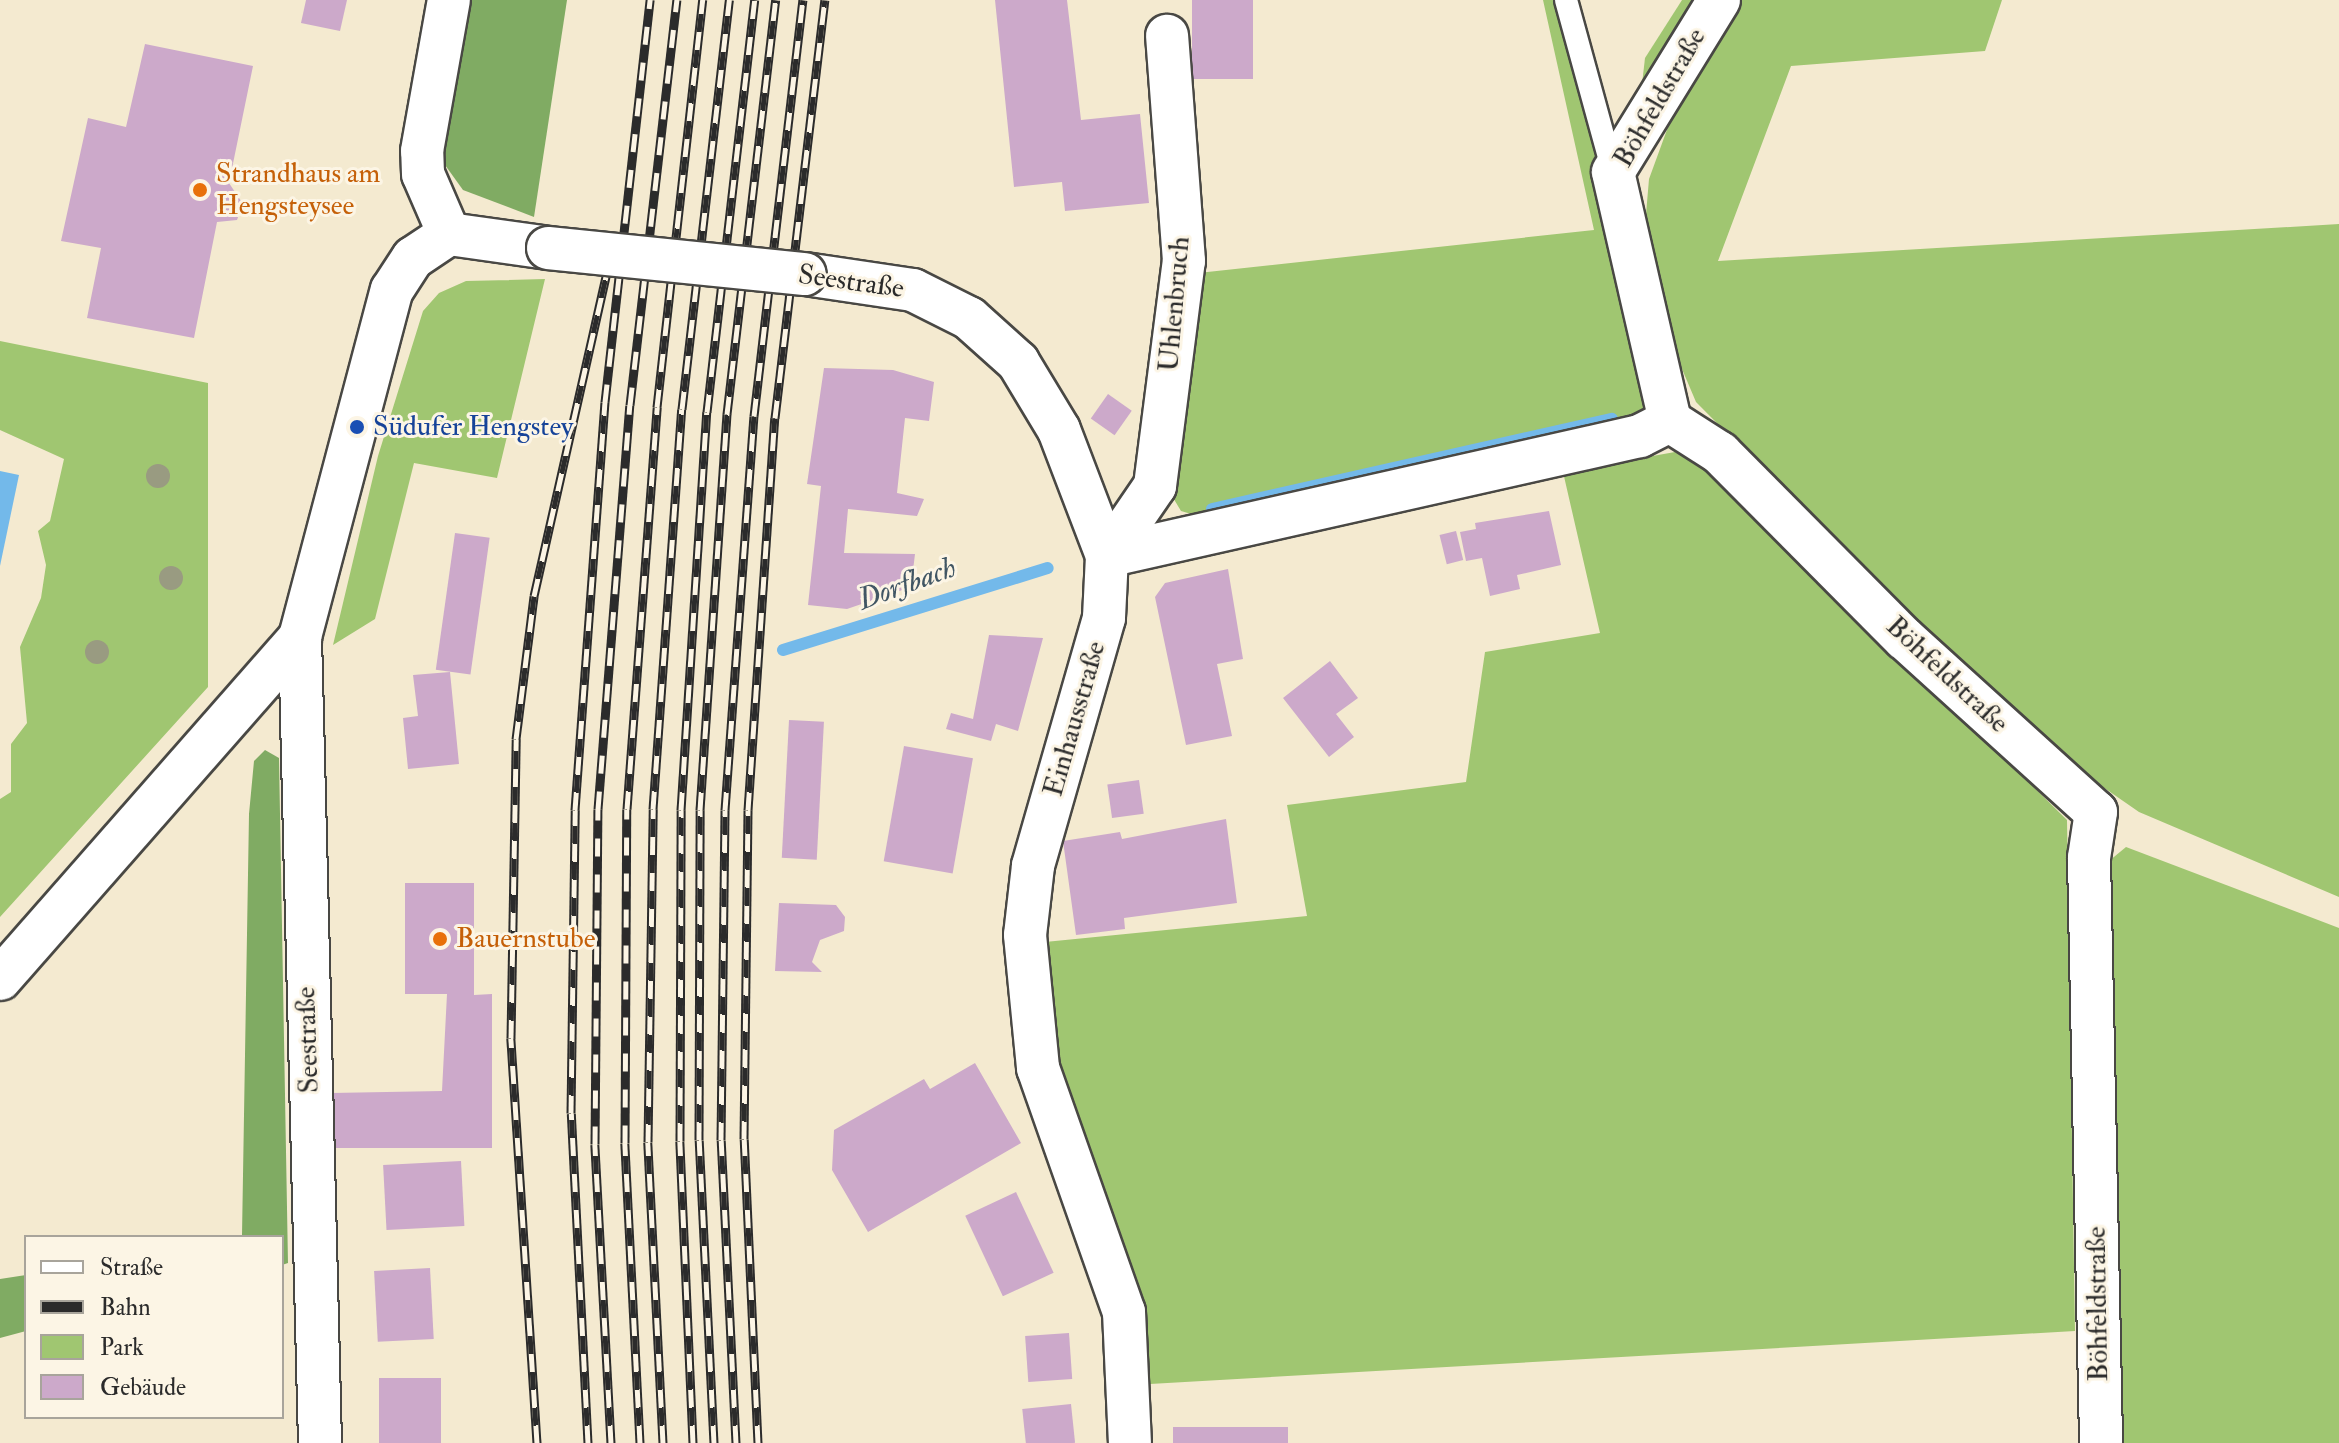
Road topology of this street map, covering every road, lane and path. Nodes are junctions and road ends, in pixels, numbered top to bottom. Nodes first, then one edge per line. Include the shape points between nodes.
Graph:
1 (449, 0) edge
2 (1566, 0) edge
3 (1719, 0) edge
4 (1167, 36) dead end
5 (1613, 172) junction
6 (449, 234) junction
7 (1670, 421) junction
8 (1107, 556) junction
9 (300, 637) junction
10 (0, 979) edge
11 (320, 1443) edge
12 (1130, 1443) edge
13 (2101, 1443) edge

1 - 6 street via 422,151 423,174
2 - 5 lane
3 - 5 street, Böhfeldstraße
4 - 8 street, Uhlenbruch via 1184,261 1155,486
5 - 7 street, Böhfeldstraße
6 - 8 street, Seestraße, bridge via 913,290 969,318 1018,362 1059,430
6 - 9 street, Seestraße via 413,258 392,290
7 - 8 street via 1640,436
7 - 13 street, Böhfeldstraße via 1720,453 1904,638 2096,812 2089,858
8 - 12 street, Einhausstraße via 1104,618 1033,866 1025,935 1038,1068 1124,1312
9 - 10 street, Seestraße
9 - 11 street, Seestraße

